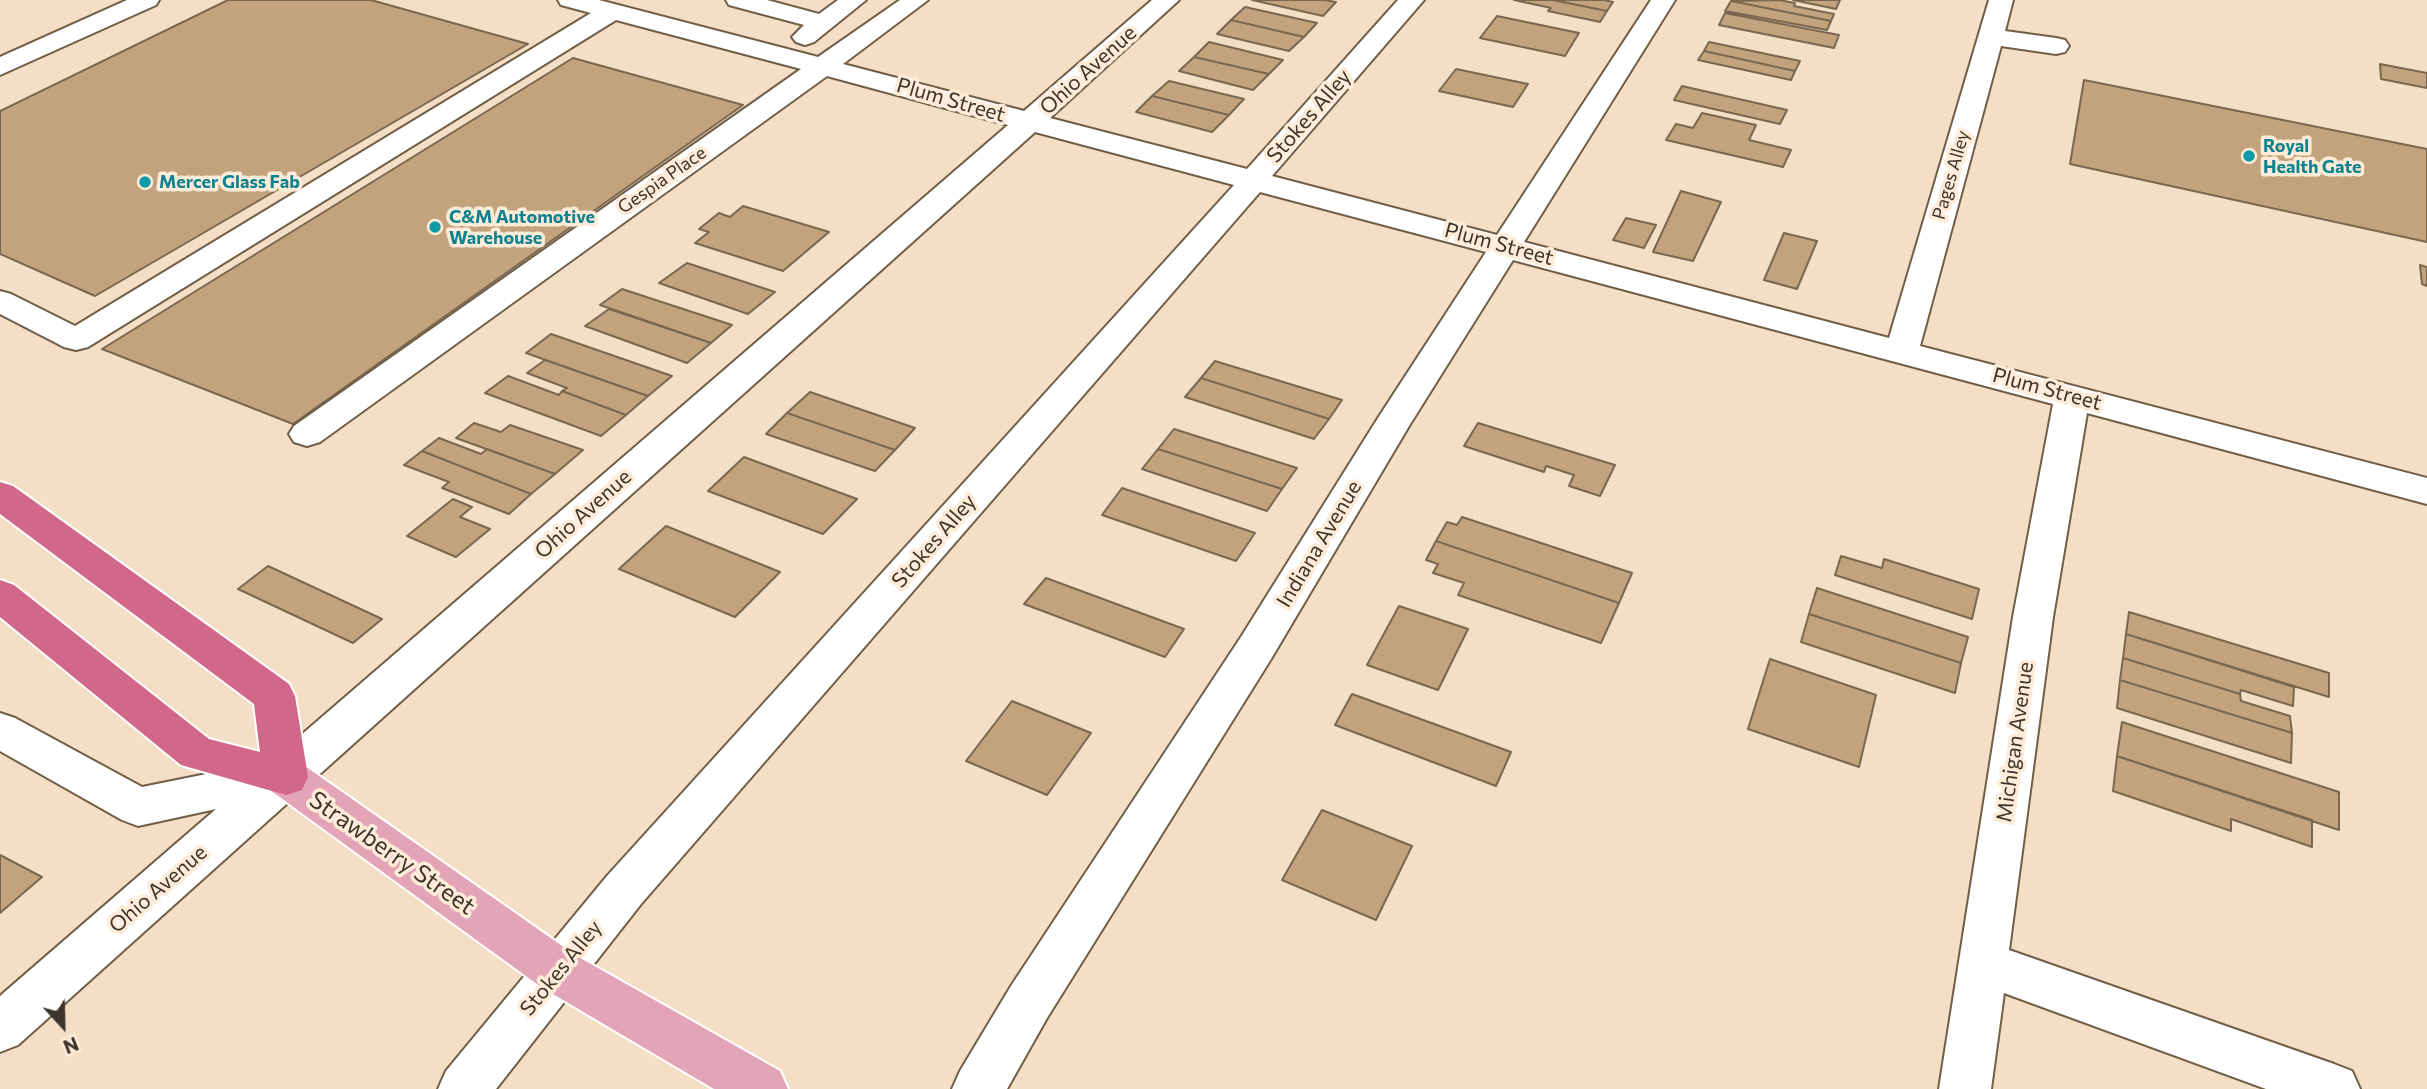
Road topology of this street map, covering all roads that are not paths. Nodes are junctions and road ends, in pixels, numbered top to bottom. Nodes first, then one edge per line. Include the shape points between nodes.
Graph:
1 (147, 0) edge
2 (570, 0) edge
3 (738, 0) edge
4 (854, 0) edge
5 (916, 0) edge
6 (1167, 0) edge
7 (1412, 0) edge
8 (1663, 0) edge
9 (2001, 0) edge
10 (669, 2) edge
11 (627, 15) junction
12 (824, 23) junction
13 (1990, 37) junction
14 (2056, 46) dead end
15 (780, 55) junction
16 (826, 66) junction
17 (0, 67) edge
18 (1031, 122) junction
19 (1254, 180) junction
20 (1508, 246) junction
21 (0, 301) edge
22 (1902, 350) junction
23 (2072, 396) junction
24 (307, 434) dead end
25 (2427, 491) edge
26 (0, 495) edge
27 (0, 595) edge
28 (0, 730) edge
29 (286, 777) junction
30 (1983, 962) junction
31 (558, 971) junction
32 (0, 1028) edge
33 (464, 1089) edge
34 (762, 1089) edge
35 (978, 1089) edge
36 (1965, 1089) edge
37 (2334, 1089) edge

1 - 17 street
2 - 11 street, Plum Street
3 - 12 street
4 - 12 street
5 - 16 street, Gespia Place
6 - 18 street, Ohio Avenue
7 - 19 street, Stokes Alley
8 - 20 street, Indiana Avenue
9 - 13 street, Pages Alley
10 - 11 street
11 - 15 street, Plum Street
11 - 21 street via 76,340
12 - 15 street
13 - 14 street
13 - 22 street, Pages Alley
15 - 16 street, Plum Street
16 - 18 street, Plum Street
16 - 24 street, Gespia Place
18 - 19 street, Plum Street
18 - 29 street, Ohio Avenue
19 - 20 street, Plum Street
19 - 31 street, Stokes Alley via 637,875
20 - 22 street, Plum Street
20 - 35 street, Indiana Avenue
22 - 23 street, Plum Street
23 - 25 street, Plum Street
23 - 30 street, Michigan Avenue via 2033,617
26 - 29 highway via 274,696
27 - 29 highway via 196,753
28 - 29 street via 138,807
29 - 31 main road, Strawberry Street
29 - 32 street, Ohio Avenue
30 - 36 street, Michigan Avenue
30 - 37 street
31 - 33 street, Stokes Alley
31 - 34 main road, Strawberry Street

